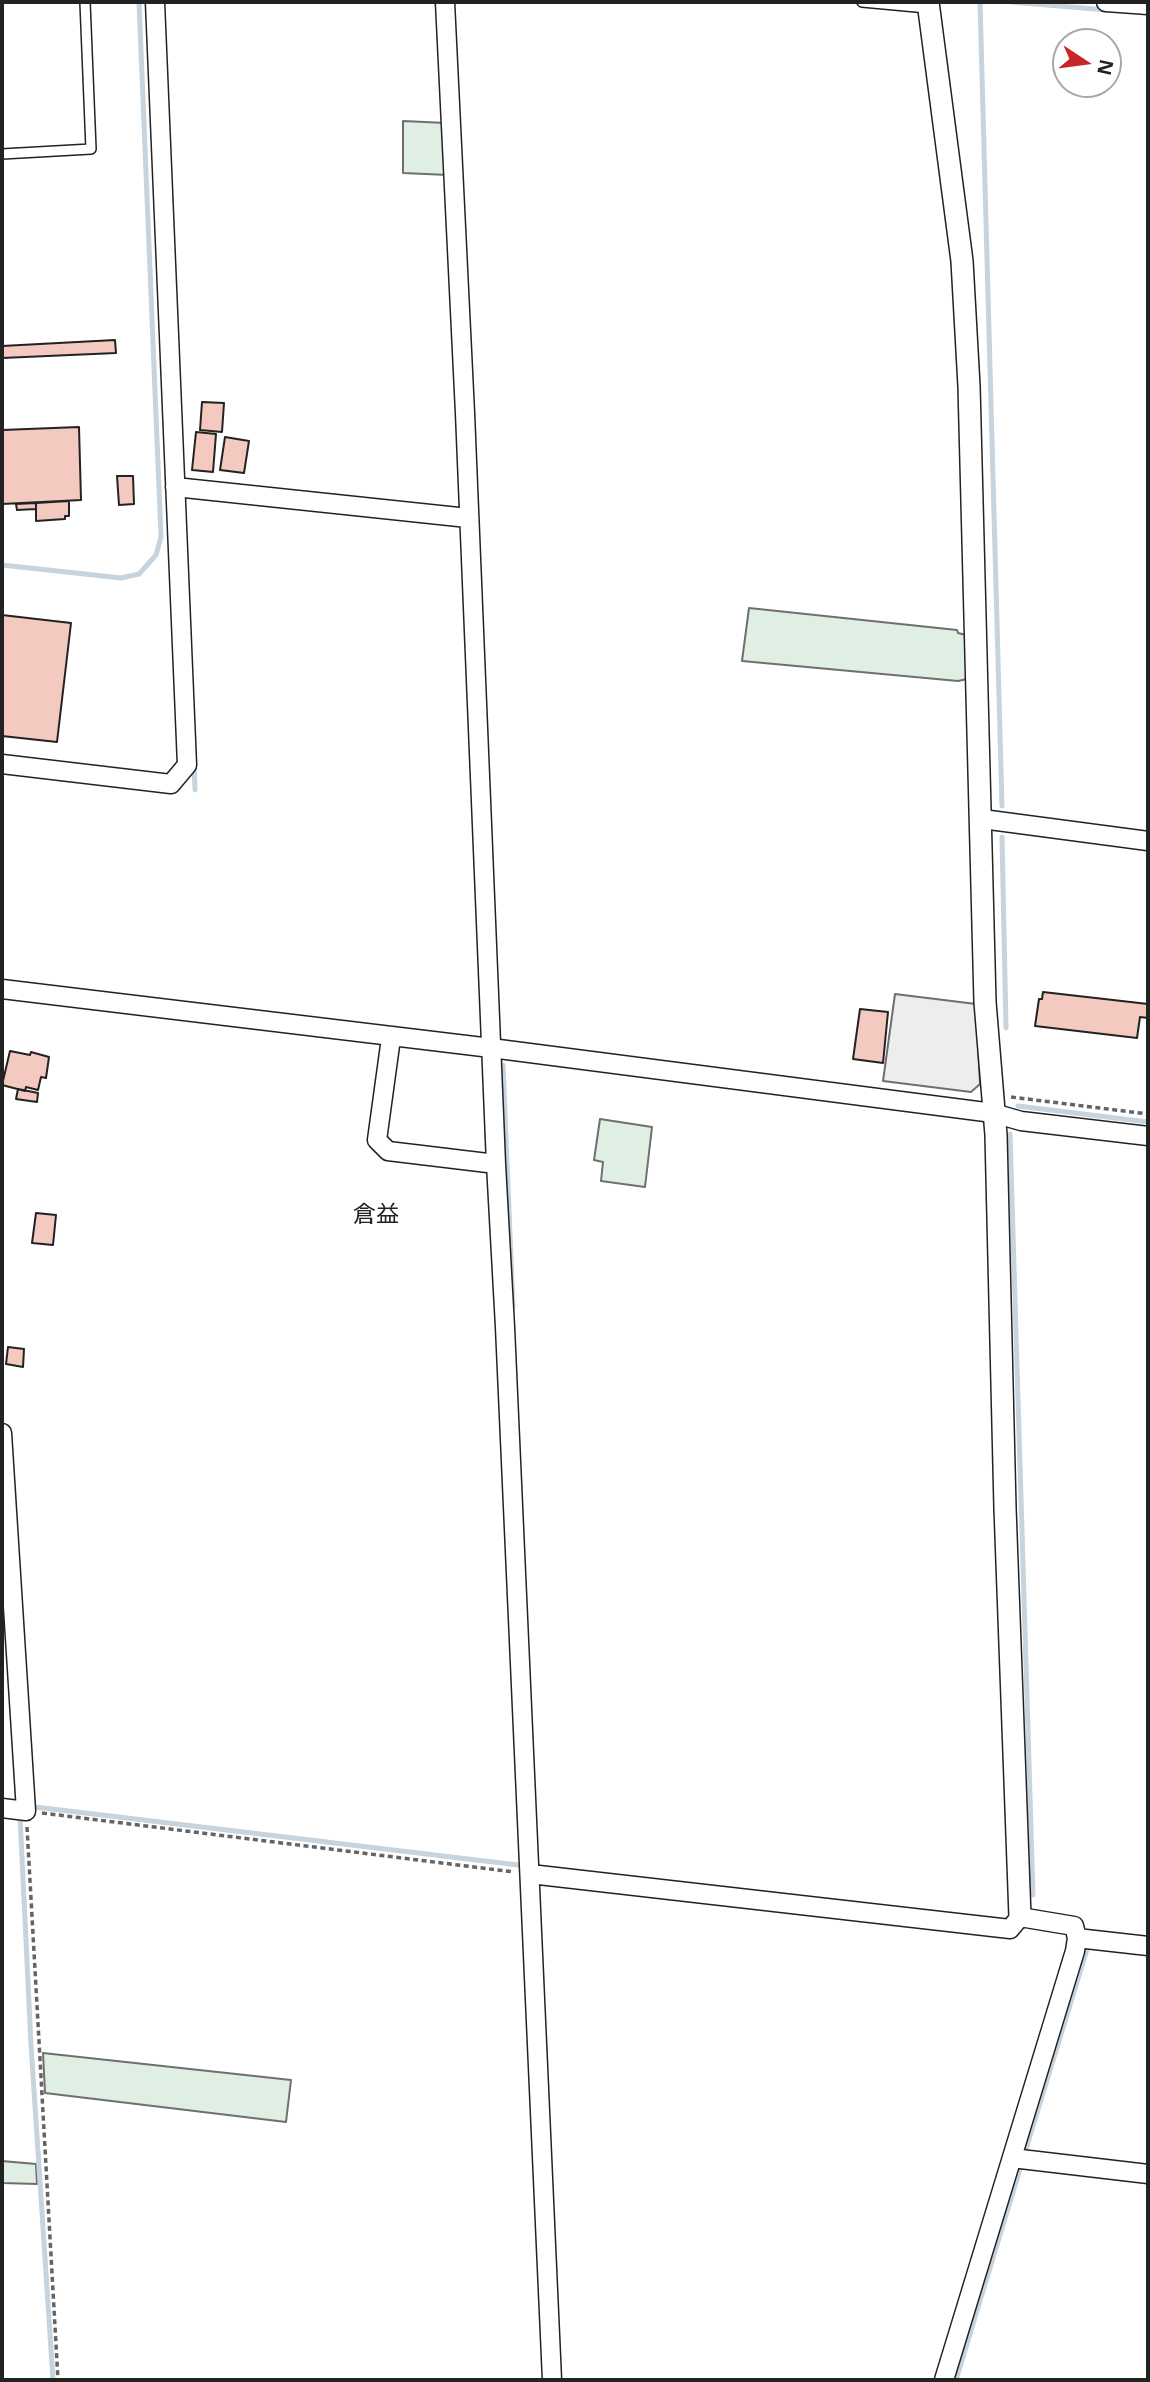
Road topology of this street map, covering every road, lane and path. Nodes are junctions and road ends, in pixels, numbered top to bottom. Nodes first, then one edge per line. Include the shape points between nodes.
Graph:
1 (85, 2) edge
2 (155, 2) edge
3 (445, 2) edge
4 (862, 2) edge
5 (1106, 2) edge
6 (929, 5) edge
7 (1148, 5) edge
8 (2, 154) edge
9 (175, 487) junction
10 (468, 518) junction
11 (2, 764) edge
12 (982, 819) junction
13 (1148, 841) edge
14 (2, 989) edge
15 (391, 1038) junction
16 (491, 1044) junction
17 (999, 1105) junction
18 (1148, 1114) edge
19 (1148, 1136) edge
20 (496, 1164) junction
21 (2, 1433) edge
22 (26, 1807) junction
23 (2, 1808) edge
24 (530, 1874) junction
25 (1020, 1917) junction
26 (1077, 1938) junction
27 (1148, 1946) edge
28 (1012, 2158) junction
29 (1148, 2174) edge
30 (58, 2380) edge
31 (552, 2380) edge
32 (944, 2380) edge

1 - 8 lane via 91,149
2 - 9 street
3 - 10 street
4 - 6 lane
5 - 7 street
6 - 12 street via 962,261
9 - 10 street
9 - 11 street via 187,765 171,784
10 - 16 street
12 - 13 street
12 - 17 street via 985,1002
14 - 15 street
15 - 16 street
15 - 20 street via 377,1140 388,1151
16 - 17 street
16 - 20 street
17 - 18 path
17 - 19 street via 1021,1121
17 - 25 street
20 - 24 street
21 - 22 street
22 - 23 street
22 - 24 path
22 - 30 path
24 - 25 street via 1010,1929
24 - 31 street
25 - 26 street via 1074,1926
26 - 27 street
26 - 28 street
28 - 29 street
28 - 32 street

